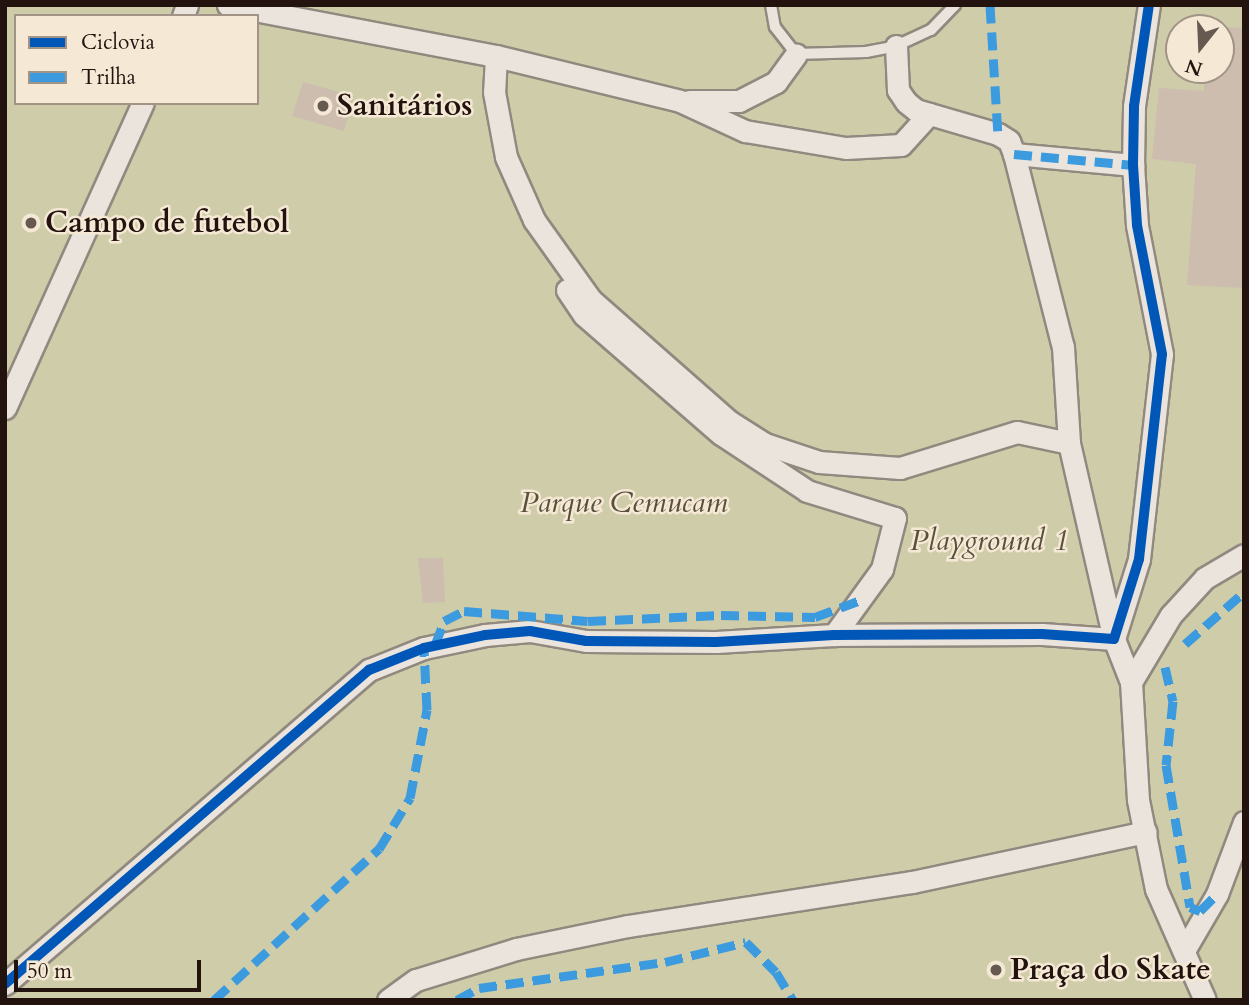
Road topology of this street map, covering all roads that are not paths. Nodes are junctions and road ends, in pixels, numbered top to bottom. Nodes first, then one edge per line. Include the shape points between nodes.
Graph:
1 (228, 5) edge
2 (771, 5) edge
3 (956, 5) edge
4 (1149, 5) edge
5 (897, 46) junction
6 (796, 54) junction
7 (496, 56) junction
8 (680, 101) junction
9 (142, 105) edge
10 (929, 114) junction
11 (1014, 154) junction
12 (506, 157) junction
13 (1133, 165) junction
14 (5, 408) edge
15 (1069, 443) junction
16 (1244, 555) edge
17 (834, 635) junction
18 (1114, 639) junction
19 (1131, 682) junction
20 (1244, 822) edge
21 (1146, 832) junction
22 (1185, 949) junction
23 (5, 984) edge
24 (388, 1000) edge
25 (1205, 1000) edge

1 - 7 street
2 - 6 lane via 775,27
3 - 5 lane via 931,30
4 - 13 street via 1134,106
5 - 6 lane via 866,52
5 - 10 street via 898,90 916,110
6 - 8 street via 776,82 739,101
7 - 8 street
7 - 12 street via 494,92
8 - 10 street via 745,131 846,148 901,145
9 - 14 street
10 - 11 street via 998,134 1009,141
11 - 13 street
11 - 15 street via 1063,347
12 - 15 street via 534,220 590,300 730,422 765,444 819,463 900,468 1017,432
12 - 17 street via 524,227 584,315 721,433 807,491 895,518 882,569
13 - 18 street via 1138,225 1162,354 1139,559
15 - 18 street
16 - 19 street via 1205,578 1171,615
17 - 18 street via 1042,634
17 - 23 street via 716,642 586,641 530,631 472,637 388,661 369,670
18 - 19 street
19 - 21 street via 1138,800
20 - 22 street via 1217,894
21 - 22 street via 1156,889
21 - 24 street via 912,882 628,926 516,949 416,981
22 - 25 street

